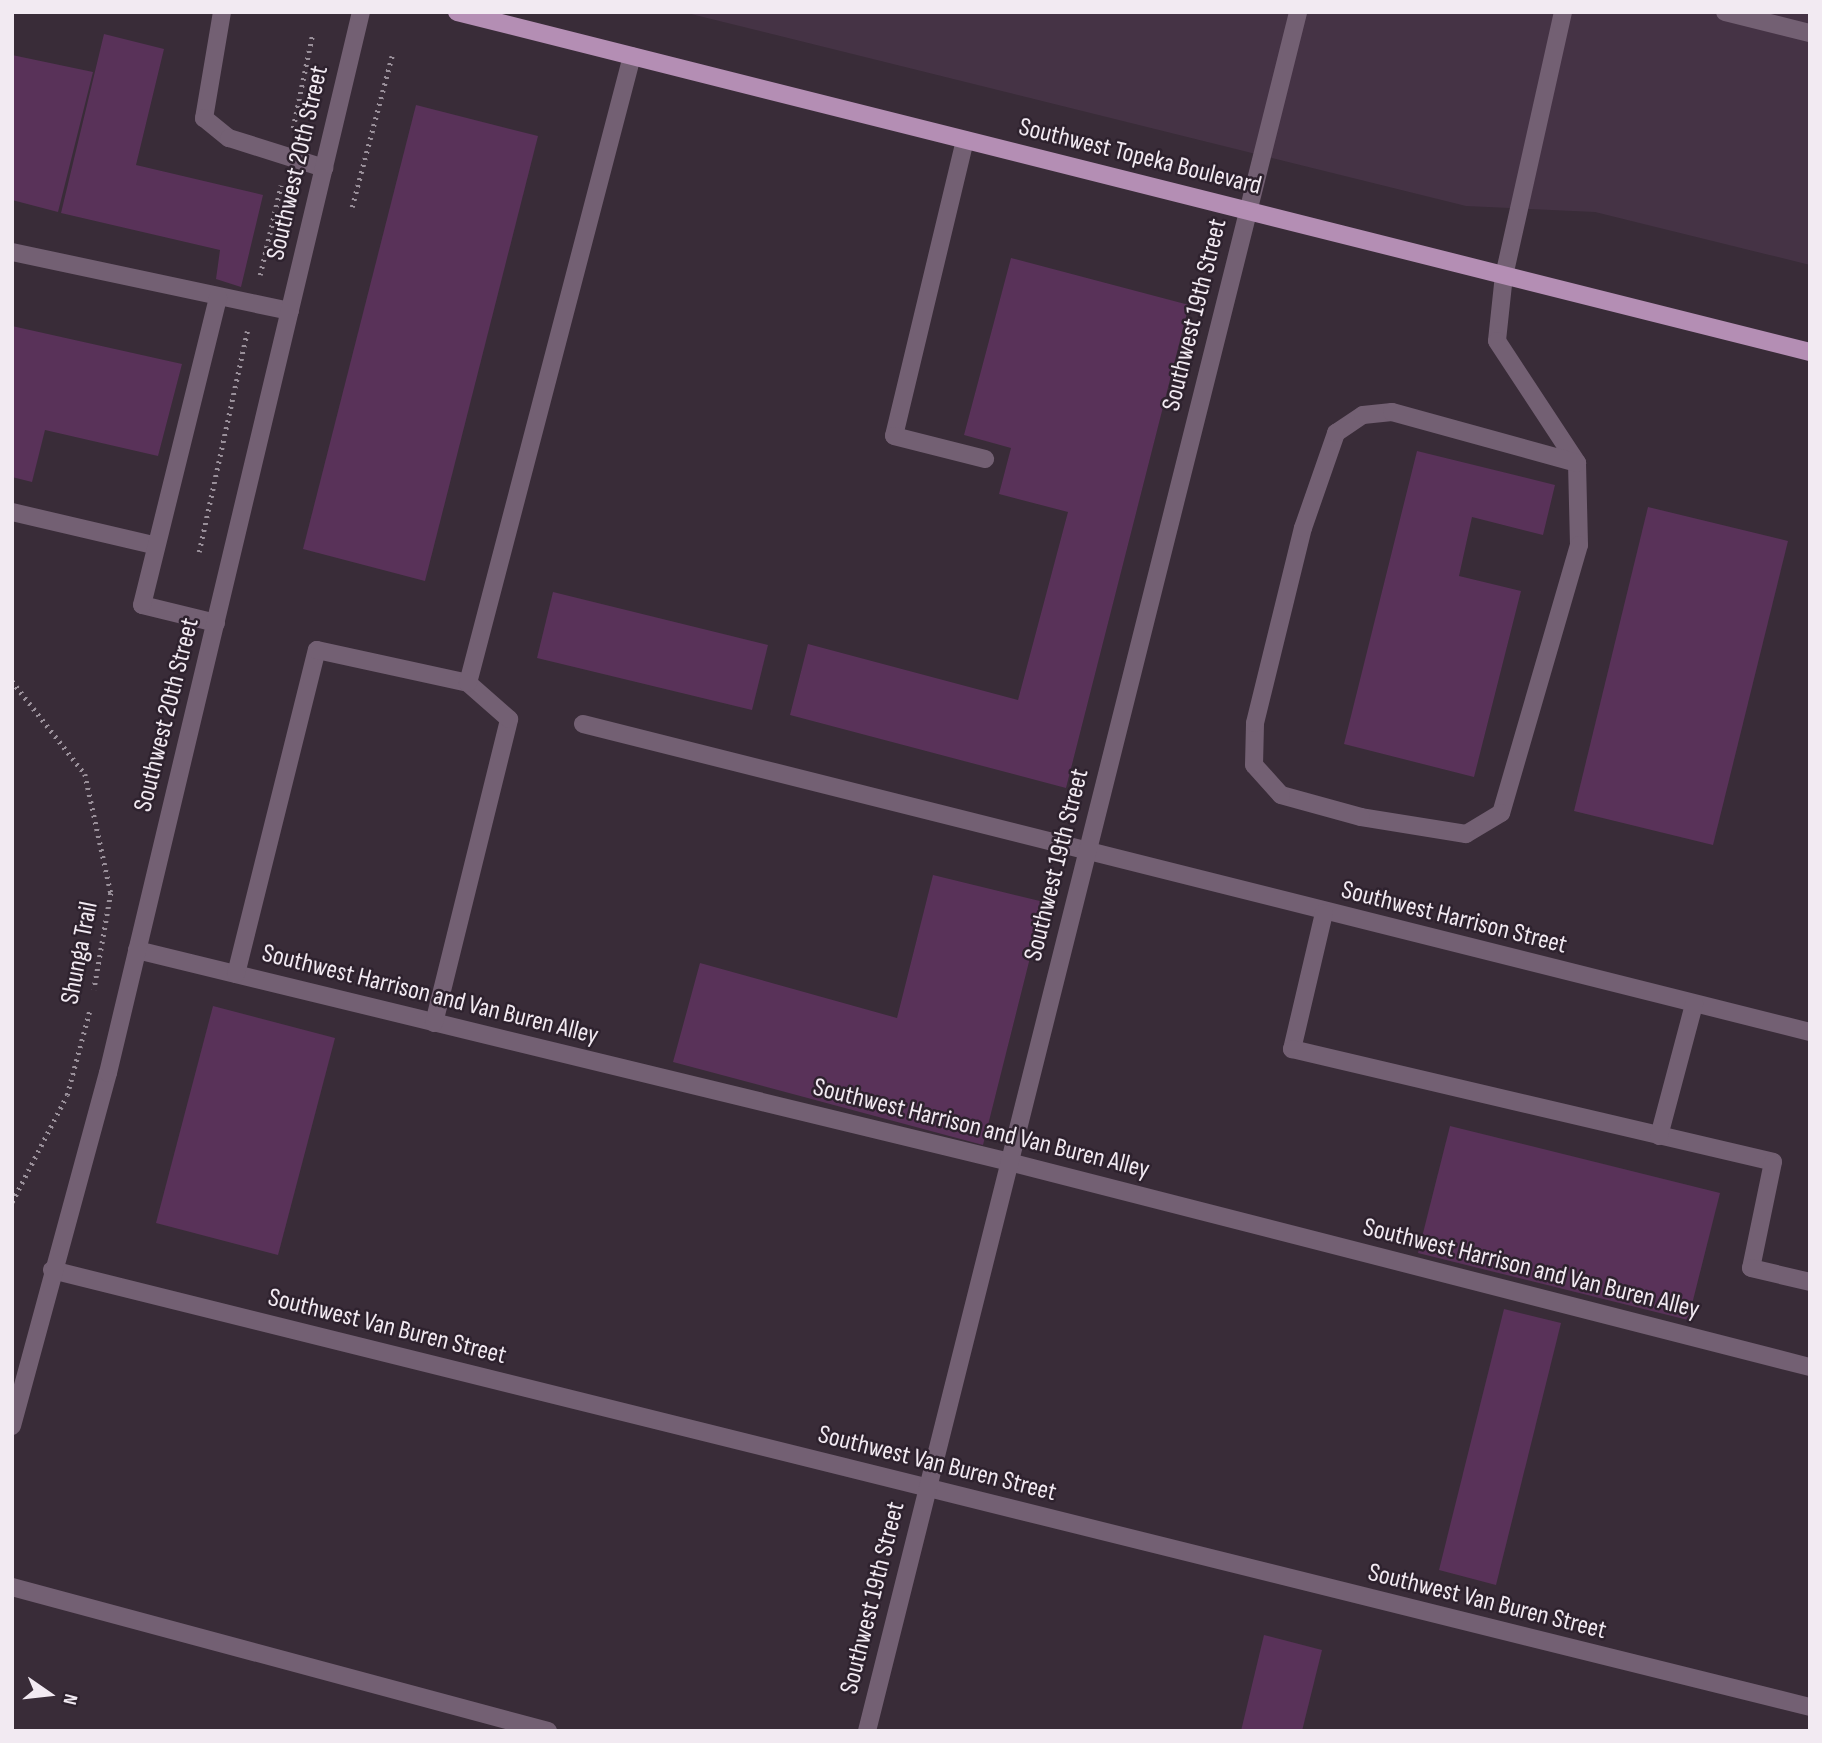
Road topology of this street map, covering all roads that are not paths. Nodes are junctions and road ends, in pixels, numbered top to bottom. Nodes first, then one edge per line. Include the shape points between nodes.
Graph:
1 (222, 12) edge
2 (361, 12) edge
3 (457, 12) edge
4 (1298, 12) edge
5 (1563, 12) edge
6 (1725, 12) edge
7 (1810, 33) edge
8 (632, 56) junction
9 (965, 140) junction
10 (324, 168) junction
11 (1248, 211) junction
12 (12, 253) edge
13 (1504, 275) junction
14 (218, 297) junction
15 (290, 311) junction
16 (1810, 352) edge
17 (985, 459) dead end
18 (1577, 463) junction
19 (12, 512) edge
20 (153, 545) junction
21 (216, 623) junction
22 (468, 683) junction
23 (583, 724) dead end
24 (1087, 854) junction
25 (1324, 913) junction
26 (138, 950) junction
27 (236, 974) junction
28 (1694, 1004) junction
29 (434, 1023) junction
30 (1810, 1032) edge
31 (1659, 1136) junction
32 (1009, 1162) junction
33 (51, 1270) junction
34 (1810, 1282) edge
35 (1810, 1367) edge
36 (12, 1426) edge
37 (928, 1489) junction
38 (12, 1587) edge
39 (1810, 1707) edge
40 (548, 1731) edge
41 (867, 1731) edge

1 - 10 street via 204,118 229,138
2 - 10 street, Southwest 20th Street
3 - 8 main road, Southwest Topeka Boulevard
4 - 11 street, Southwest 19th Street
5 - 13 street
6 - 7 street
8 - 9 main road, Southwest Topeka Boulevard
8 - 22 street
9 - 11 main road, Southwest Topeka Boulevard
9 - 17 street via 894,436
10 - 15 street, Southwest 20th Street
11 - 13 main road, Southwest Topeka Boulevard
11 - 24 street, Southwest 19th Street
12 - 14 street
13 - 16 main road, Southwest Topeka Boulevard
13 - 18 street via 1497,341
14 - 15 street
14 - 20 street
15 - 21 street, Southwest 20th Street
18 - 18 street via 1579,545 1501,813 1466,834 1361,817 1281,795 1254,765 1255,723 1303,528 1336,433 1363,415 1392,412
19 - 20 street
20 - 21 street via 142,605
21 - 26 street, Southwest 20th Street
22 - 27 street via 317,650
22 - 29 street via 509,719
23 - 24 street, Southwest Harrison Street
24 - 25 street, Southwest Harrison Street
24 - 32 street, Southwest 19th Street
25 - 28 street, Southwest Harrison Street
25 - 31 street via 1292,1049
26 - 27 street, Southwest Harrison and Van Buren Alley
26 - 33 street, Southwest 20th Street
27 - 29 street, Southwest Harrison and Van Buren Alley
28 - 30 street, Southwest Harrison Street
28 - 31 street
29 - 32 street, Southwest Harrison and Van Buren Alley
31 - 34 street via 1773,1162 1751,1268
32 - 35 street, Southwest Harrison and Van Buren Alley
32 - 37 street, Southwest 19th Street
33 - 36 street, Southwest 20th Street
33 - 37 street, Southwest Van Buren Street
37 - 39 street, Southwest Van Buren Street
37 - 41 street, Southwest 19th Street
38 - 40 street

